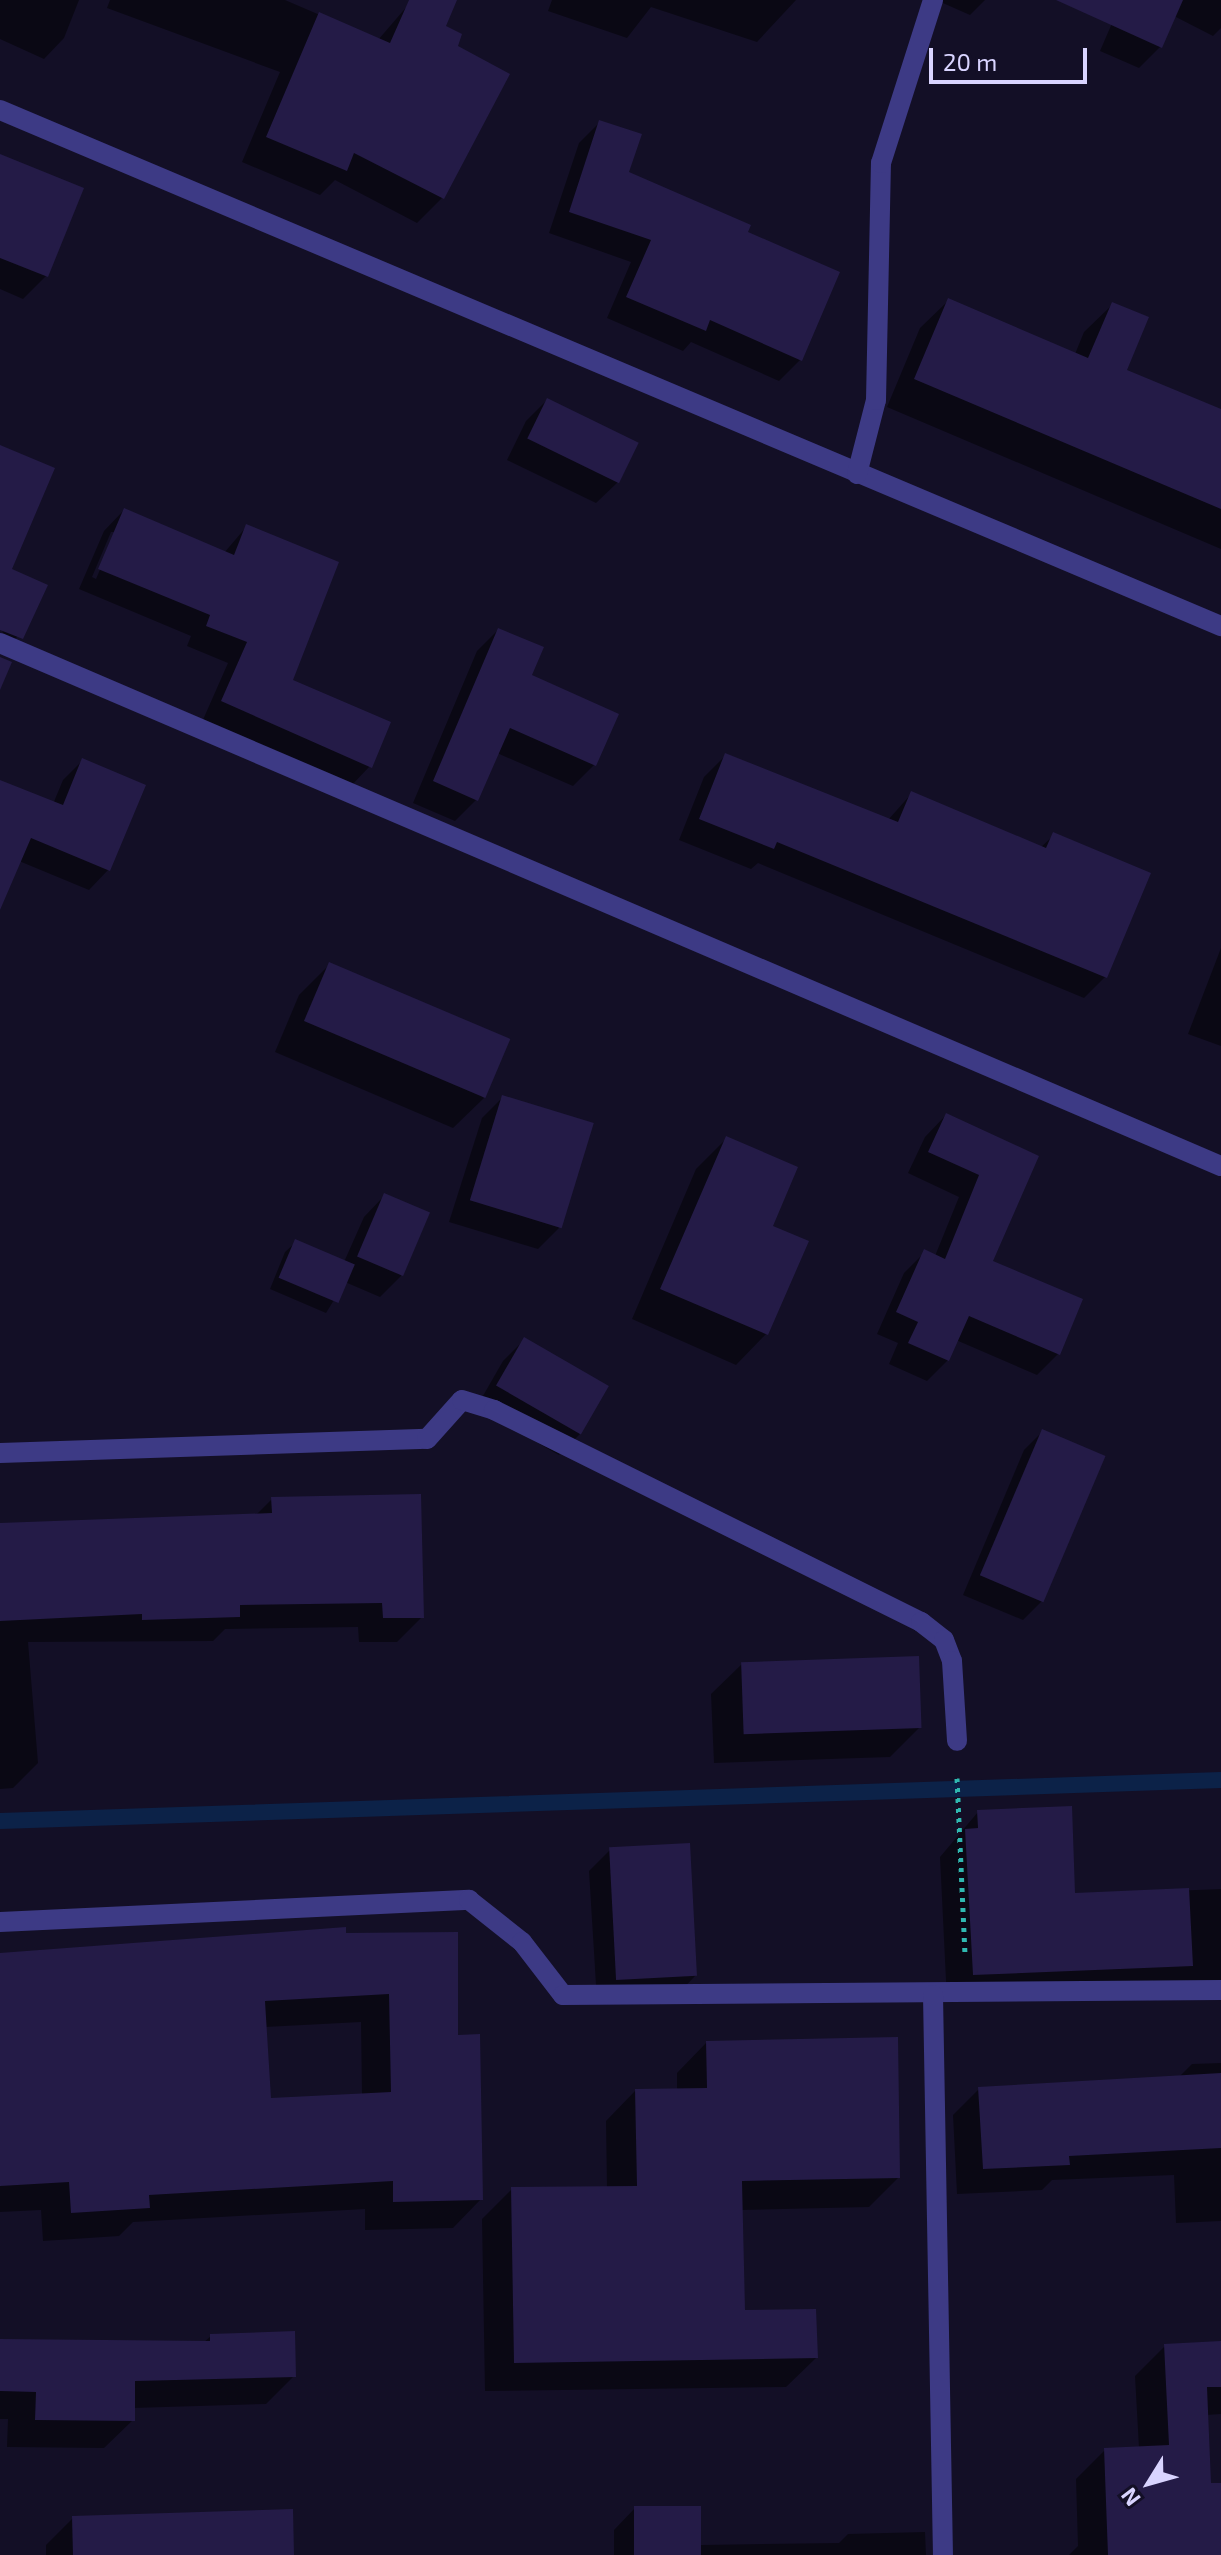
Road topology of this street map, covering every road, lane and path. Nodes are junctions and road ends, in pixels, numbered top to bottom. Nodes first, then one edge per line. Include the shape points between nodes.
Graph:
1 (933, 0) edge
2 (0, 110) edge
3 (857, 474) junction
4 (1221, 626) edge
5 (0, 643) edge
6 (1221, 1166) edge
7 (0, 1453) edge
8 (957, 1741) dead end
9 (958, 1809) dead end
10 (0, 1922) edge
11 (1221, 1990) edge
12 (933, 1995) junction
13 (943, 2555) edge

1 - 3 street via 881,163 876,400
2 - 3 street
3 - 4 street
5 - 6 street
7 - 8 street via 427,1439 462,1400 494,1410 921,1622 944,1640 952,1661
9 - 12 path via 966,1967
10 - 12 street via 469,1900 522,1942 563,1995
11 - 12 street
12 - 13 street

